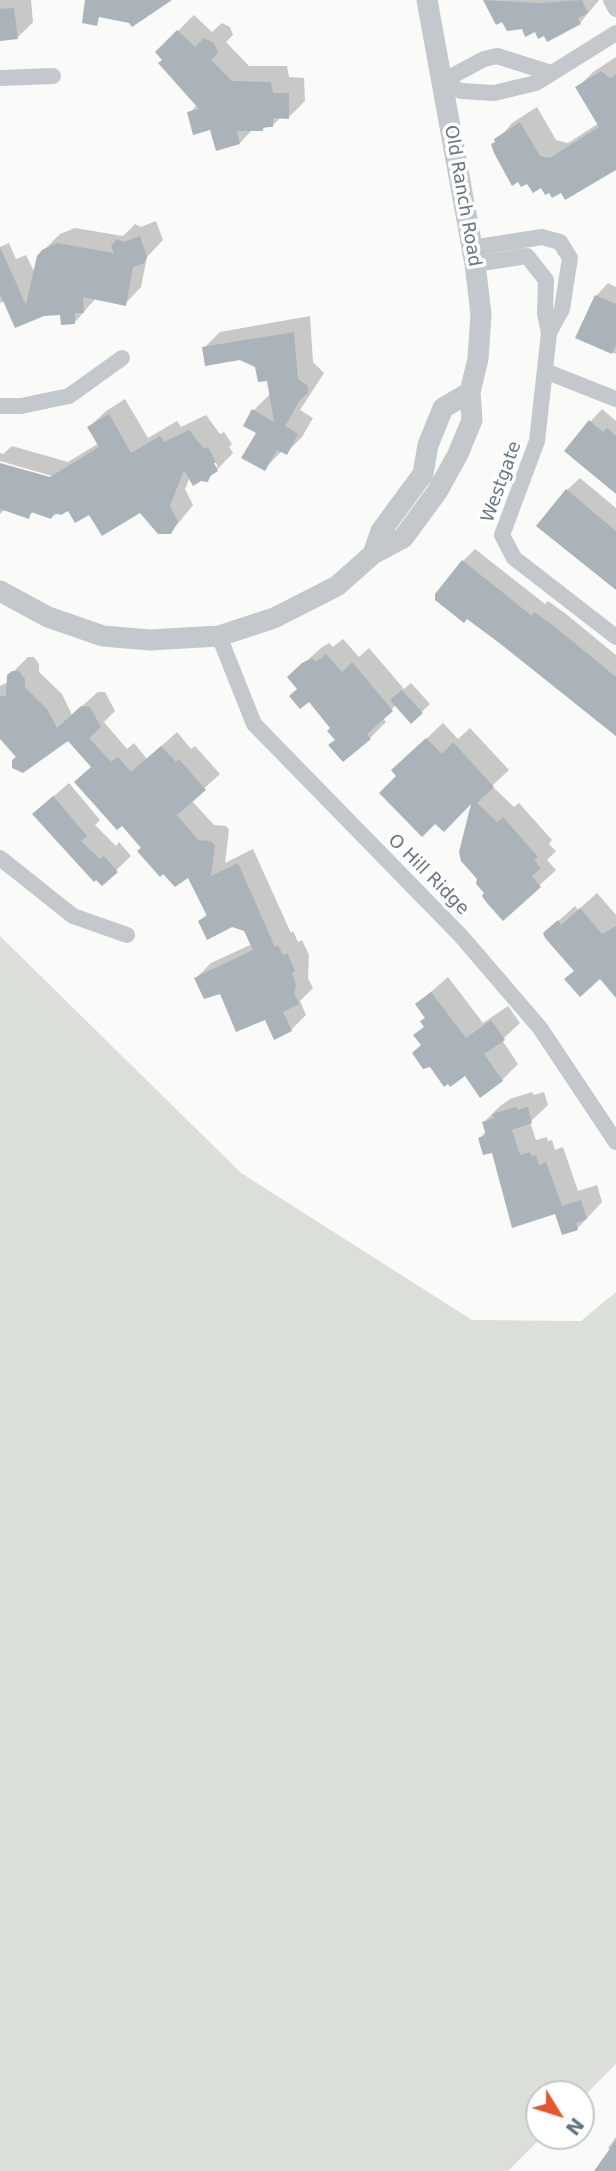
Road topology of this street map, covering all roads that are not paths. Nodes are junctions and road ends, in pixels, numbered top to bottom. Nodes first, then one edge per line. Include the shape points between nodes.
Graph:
1 (426, 0) edge
2 (611, 0) edge
3 (616, 9) edge
4 (616, 33) edge
5 (516, 60) junction
6 (551, 74) junction
7 (53, 76) dead end
8 (0, 78) edge
9 (441, 82) junction
10 (521, 87) junction
11 (474, 256) junction
12 (549, 333) junction
13 (122, 358) dead end
14 (545, 371) junction
15 (470, 392) junction
16 (616, 398) edge
17 (0, 406) edge
18 (373, 554) junction
19 (0, 591) edge
20 (219, 636) junction
21 (616, 637) edge
22 (0, 858) edge
23 (127, 935) dead end
24 (616, 1142) edge

1 - 9 street, Old Ranch Road
2 - 3 street
4 - 6 street
5 - 6 street
5 - 9 street via 491,57
5 - 10 street
6 - 10 street
7 - 8 street
9 - 10 street via 477,92
9 - 11 street, Old Ranch Road
11 - 12 street, Westgate via 527,256 546,280
11 - 12 street, Westgate via 542,237 560,242 570,258 562,309
11 - 15 street, Old Ranch Road via 481,314
12 - 14 street, Westgate
13 - 17 street via 69,396
14 - 16 street
14 - 21 street, Westgate via 537,441 502,535 514,558
15 - 18 street, Old Ranch Road via 443,408 428,445 424,474 381,531
15 - 18 street, Old Ranch Road via 472,420 436,492 403,538
18 - 20 street, Old Ranch Road via 337,586 274,618
19 - 20 street, Old Ranch Road via 48,617 103,636 150,640
20 - 24 street, O Hill Ridge via 254,724 461,936 540,1028
22 - 23 street via 73,916

